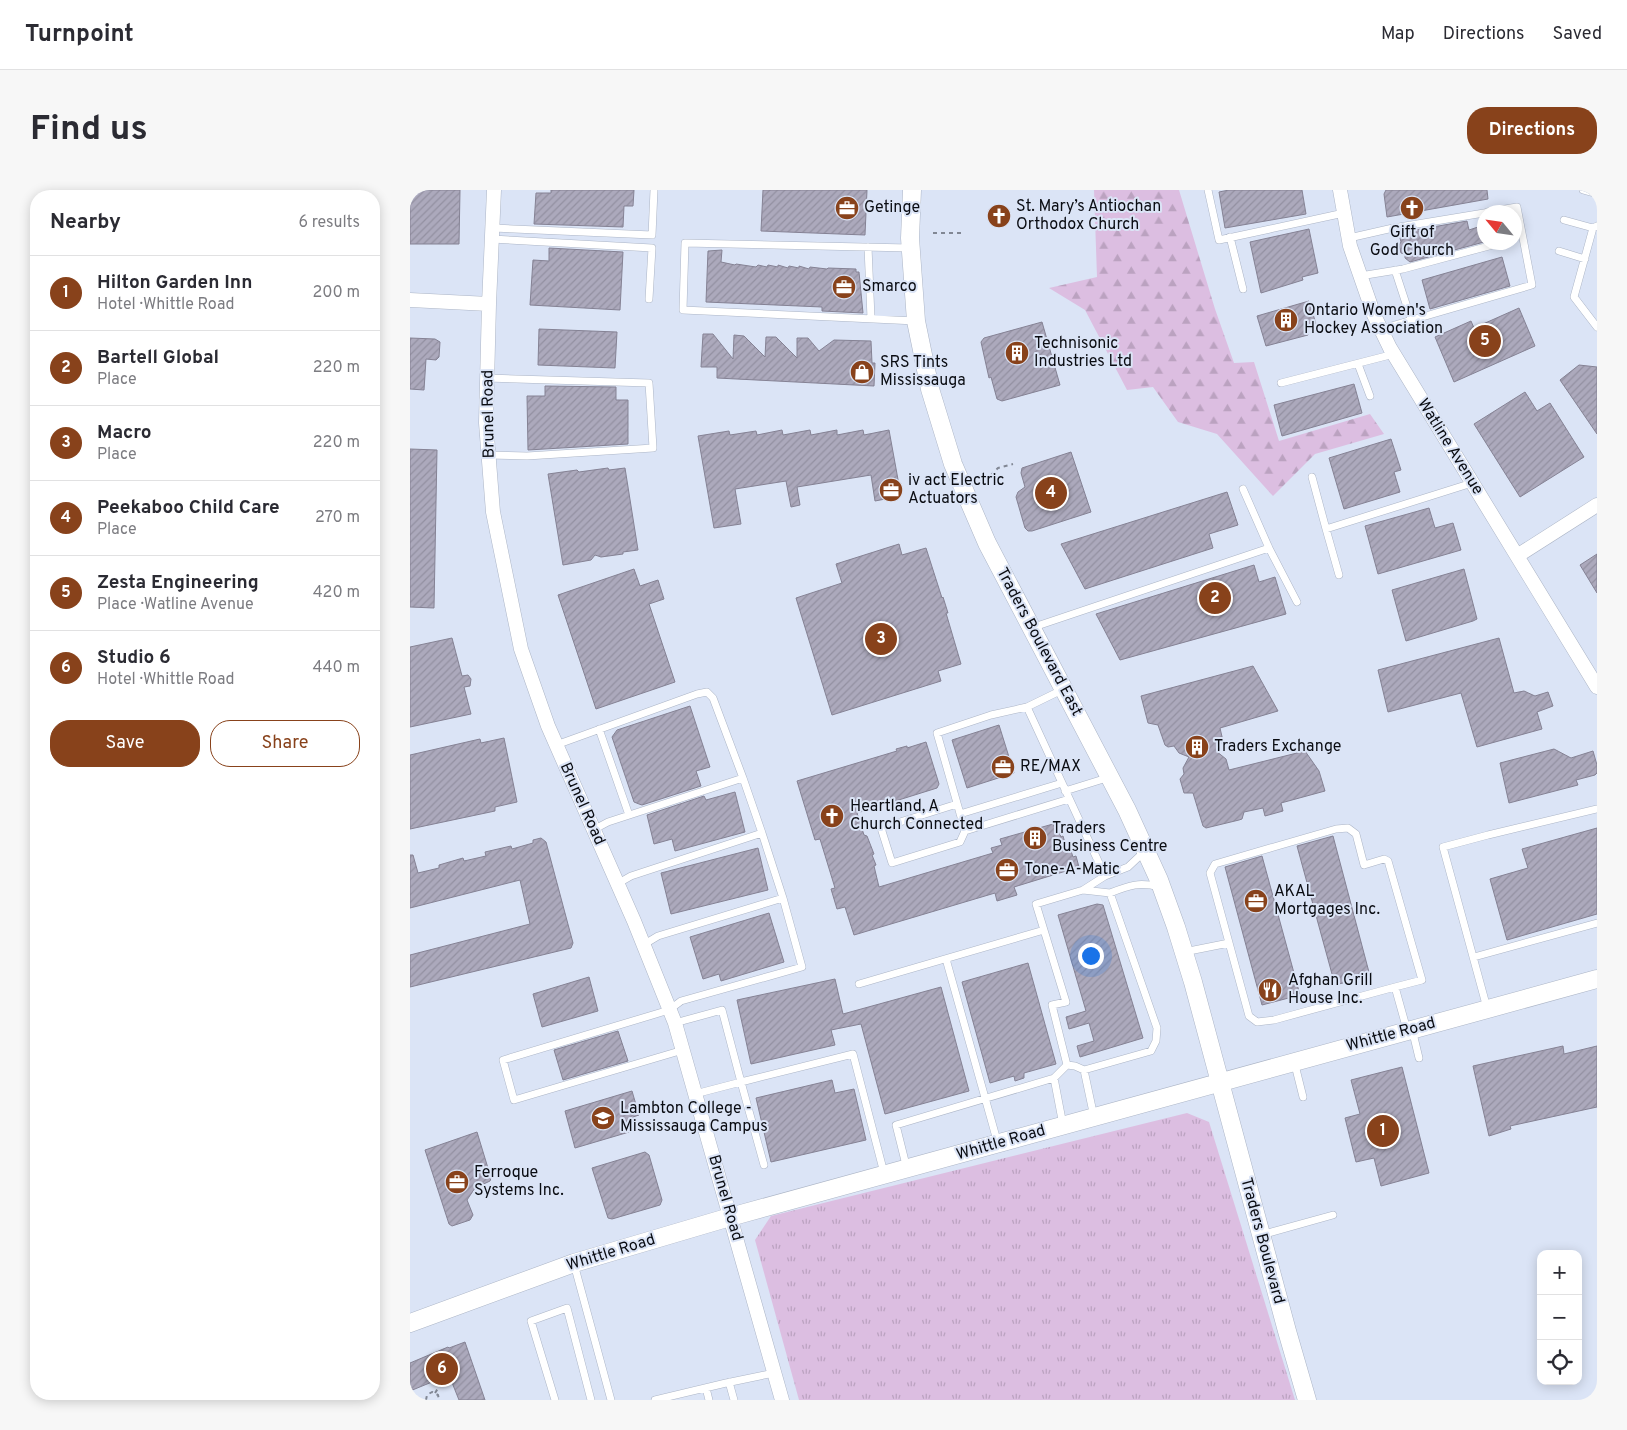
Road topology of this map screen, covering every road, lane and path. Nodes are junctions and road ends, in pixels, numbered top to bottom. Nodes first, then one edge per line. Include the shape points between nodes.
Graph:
1 (494, 190) edge
2 (654, 190) edge
3 (912, 190) edge
4 (1208, 190) edge
5 (1340, 190) edge
6 (1584, 190) edge
7 (1597, 194) edge
8 (1344, 213) junction
9 (1477, 214) edge
10 (1564, 220) dead end
11 (1595, 227) edge
12 (492, 233) junction
13 (933, 233) dead end
14 (961, 233) dead end
15 (1522, 233) edge
16 (1230, 237) junction
17 (1348, 238) junction
18 (1523, 238) joint
19 (868, 247) junction
20 (911, 248) junction
21 (1477, 249) edge
22 (1559, 251) dead end
23 (1585, 259) junction
24 (1395, 270) junction
25 (1360, 276) junction
26 (1243, 288) dead end
27 (410, 300) edge
28 (649, 300) dead end
29 (489, 304) junction
30 (871, 318) junction
31 (1411, 319) junction
32 (916, 321) junction
33 (1597, 327) edge
34 (1381, 329) junction
35 (1394, 354) junction
36 (1358, 364) junction
37 (487, 378) junction
38 (1281, 383) dead end
39 (1370, 396) dead end
40 (489, 455) junction
41 (1013, 464) dead end
42 (1312, 477) dead end
43 (1472, 483) junction
44 (1243, 489) dead end
45 (963, 490) junction
46 (1597, 505) edge
47 (1326, 529) junction
48 (1269, 548) junction
49 (1517, 556) junction
50 (1339, 575) dead end
51 (1297, 602) dead end
52 (1031, 628) junction
53 (1597, 687) edge
54 (1065, 688) junction
55 (1026, 707) junction
56 (599, 729) junction
57 (556, 745) junction
58 (1110, 777) junction
59 (743, 778) junction
60 (1062, 784) junction
61 (1066, 791) junction
62 (1069, 799) junction
63 (957, 804) junction
64 (1597, 809) edge
65 (960, 814) junction
66 (629, 815) junction
67 (593, 830) junction
68 (965, 831) junction
69 (762, 833) junction
70 (1146, 851) junction
71 (1105, 876) junction
72 (617, 884) junction
73 (1162, 888) junction
74 (1083, 890) junction
75 (1110, 893) junction
76 (783, 898) junction
77 (1597, 923) edge
78 (1044, 930) junction
79 (1229, 943) junction
80 (643, 945) junction
81 (1184, 952) junction
82 (1474, 957) junction
83 (946, 959) junction
84 (1597, 979) edge
85 (859, 984) dead end
86 (1395, 988) junction
87 (1488, 1009) junction
88 (672, 1017) junction
89 (1410, 1030) junction
90 (683, 1050) junction
91 (1419, 1058) dead end
92 (1294, 1061) junction
93 (1067, 1065) junction
94 (1084, 1070) junction
95 (1054, 1078) junction
96 (741, 1082) junction
97 (1219, 1082) junction
98 (696, 1094) junction
99 (1303, 1097) dead end
100 (986, 1098) junction
101 (1094, 1117) junction
102 (1063, 1126) junction
103 (998, 1144) junction
104 (764, 1165) dead end
105 (907, 1169) junction
106 (884, 1175) junction
107 (1333, 1215) dead end
108 (730, 1217) junction
109 (1261, 1235) junction
110 (574, 1263) junction
111 (410, 1323) edge
112 (774, 1373) junction
113 (444, 1379) dead end
114 (729, 1382) junction
115 (706, 1388) junction
116 (435, 1393) junction
117 (425, 1400) edge
118 (439, 1400) edge
119 (555, 1400) edge
120 (591, 1400) edge
121 (611, 1400) edge
122 (655, 1400) edge
123 (710, 1400) edge
124 (734, 1400) edge
125 (782, 1400) edge
126 (1307, 1400) edge

1 - 12 street, Brunel Road
2 - 12 lane via 652,235
3 - 20 street, Traders Boulevard East
4 - 16 lane via 1219,240
5 - 8 street, Watline Avenue
6 - 7 lane
8 - 16 lane
8 - 17 street, Watline Avenue
9 - 17 lane
10 - 11 lane
11 - 23 lane
12 - 28 lane via 652,248
12 - 29 street, Brunel Road
13 - 14 path
15 - 18 lane
16 - 26 lane
17 - 25 street, Watline Avenue
18 - 31 lane via 1532,285
19 - 20 lane
19 - 30 lane
19 - 30 lane via 685,243 683,310
20 - 32 street, Traders Boulevard East
21 - 24 lane
22 - 23 lane
23 - 33 lane via 1574,297
24 - 25 lane
24 - 31 lane
25 - 34 street, Watline Avenue
27 - 29 street
29 - 37 street, Brunel Road
30 - 32 lane
31 - 34 lane
32 - 45 street, Traders Boulevard East via 930,389
34 - 35 street, Watline Avenue
35 - 36 lane
35 - 43 street, Watline Avenue
36 - 38 lane
36 - 39 lane
37 - 40 street, Brunel Road
37 - 40 lane via 649,383 653,448 527,456
40 - 57 street, Brunel Road via 493,512 521,649
41 - 45 path via 998,468 990,477
42 - 47 lane
43 - 47 lane
43 - 49 street, Watline Avenue
44 - 48 lane
45 - 52 street, Traders Boulevard East
46 - 49 street
47 - 50 lane
48 - 51 lane
48 - 52 lane
49 - 53 street, Watline Avenue
52 - 54 street, Traders Boulevard East
54 - 55 lane
54 - 58 street, Traders Boulevard East
55 - 60 lane
55 - 63 lane via 937,733
56 - 57 lane
56 - 59 lane via 707,692 713,698
56 - 66 lane
57 - 67 street, Brunel Road
58 - 61 lane
58 - 70 street, Traders Boulevard East
59 - 66 lane
59 - 69 lane
60 - 61 lane
60 - 65 lane
61 - 62 lane
62 - 68 lane
62 - 71 lane
63 - 65 lane
63 - 68 lane via 881,828 892,863 960,842
64 - 82 lane via 1443,847
65 - 68 lane
66 - 67 lane
67 - 72 street, Brunel Road
69 - 72 lane via 631,876
69 - 76 lane
70 - 71 lane via 1128,867
70 - 73 street, Traders Boulevard East
71 - 74 lane
72 - 80 street, Brunel Road
73 - 75 lane via 1145,883
73 - 81 street, Traders Boulevard East
74 - 75 lane
74 - 78 lane via 1036,904
75 - 94 lane via 1157,1028 1156,1041 1151,1051
76 - 80 lane via 658,936
76 - 88 lane via 802,967 681,1002
77 - 82 lane
78 - 83 lane
78 - 93 lane via 1066,1002 1052,1005
79 - 81 lane
79 - 86 lane via 1249,1016 1257,1022
79 - 86 lane via 1210,873 1214,864 1348,828 1356,834 1364,866 1384,859 1388,861 1422,980
80 - 88 street, Brunel Road
81 - 97 street, Traders Boulevard East
82 - 87 lane
83 - 85 lane
83 - 100 lane
84 - 87 street, Whittle Road
86 - 89 lane
87 - 89 street, Whittle Road
88 - 90 street, Brunel Road
88 - 90 lane via 503,1060 514,1100
88 - 96 lane via 722,1010
89 - 91 lane
89 - 92 street, Whittle Road
90 - 98 street, Brunel Road
92 - 97 street, Whittle Road
92 - 99 lane
93 - 94 lane
93 - 95 lane
94 - 101 lane
95 - 100 lane
95 - 102 lane
96 - 98 lane
96 - 104 lane
96 - 106 lane via 852,1054
97 - 101 street, Whittle Road
97 - 109 street, Traders Boulevard
98 - 108 street, Brunel Road
100 - 103 lane
100 - 105 lane via 896,1125
101 - 102 street, Whittle Road
102 - 103 street, Whittle Road
103 - 105 street, Whittle Road
105 - 106 street, Whittle Road
106 - 108 street, Whittle Road
107 - 109 lane
108 - 110 street, Whittle Road
108 - 112 street, Brunel Road
109 - 126 street, Traders Boulevard
110 - 111 street, Whittle Road
110 - 121 lane
112 - 114 lane
112 - 125 street, Brunel Road
113 - 116 path
114 - 115 lane
114 - 124 lane
115 - 122 lane
115 - 123 lane
116 - 117 path via 428,1394
116 - 118 path
119 - 120 lane via 531,1321 566,1308

